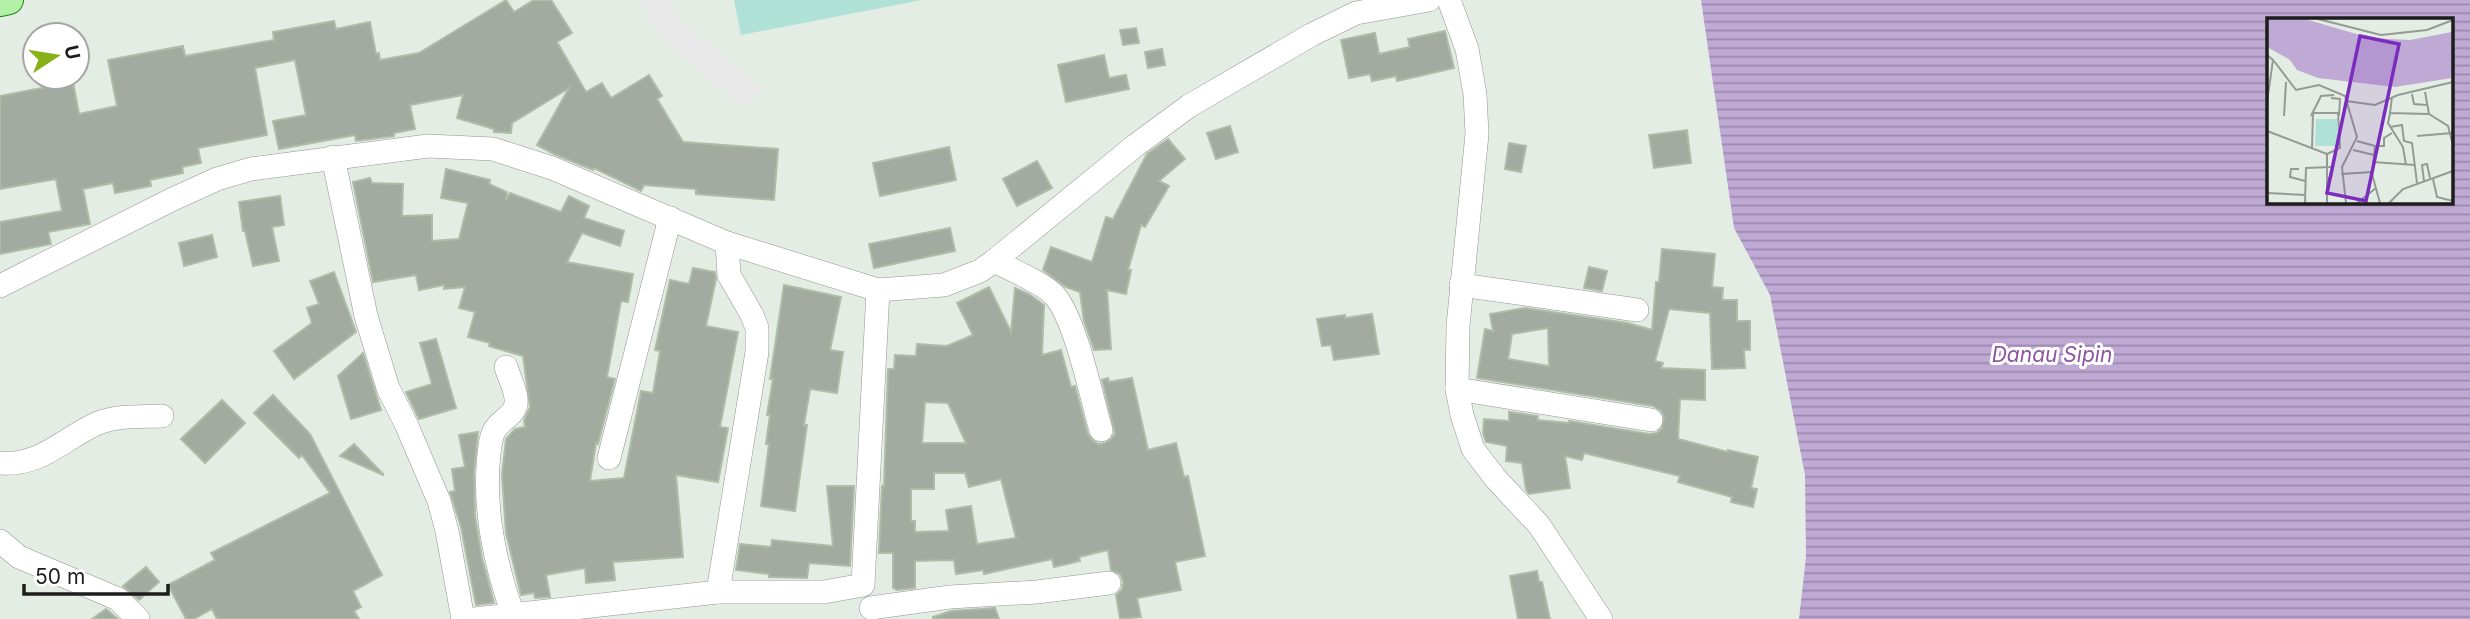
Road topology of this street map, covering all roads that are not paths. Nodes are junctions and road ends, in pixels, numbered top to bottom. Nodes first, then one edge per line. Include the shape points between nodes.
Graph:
1 (9, 0) edge
2 (1429, 0) edge
3 (1449, 0) edge
4 (0, 2) edge
5 (333, 157) junction
6 (670, 218) junction
7 (727, 243) junction
8 (994, 261) junction
9 (1461, 285) junction
10 (0, 286) edge
11 (877, 290) junction
12 (1637, 310) dead end
13 (506, 367) dead end
14 (1457, 389) junction
15 (163, 415) dead end
16 (1651, 420) dead end
17 (1101, 430) dead end
18 (609, 458) dead end
19 (0, 463) edge
20 (0, 541) edge
21 (1109, 583) dead end
22 (863, 585) junction
23 (718, 592) junction
24 (610, 612) edge
25 (513, 614) junction
26 (872, 614) edge
27 (138, 619) edge
28 (463, 619) edge
29 (475, 619) edge
30 (1601, 619) edge

1 - 4 main road
2 - 8 street via 1356,13 1189,106
3 - 9 street via 1467,49 1477,134
5 - 6 street via 428,146 493,149 552,168
5 - 10 street via 217,179
5 - 28 street via 366,316 388,388 439,501
6 - 7 street
6 - 18 street
7 - 11 street
7 - 23 street via 729,275 757,328 757,352
8 - 11 street via 944,285
8 - 17 street via 1048,289 1062,306
9 - 12 street
9 - 14 street
11 - 22 street
13 - 25 street via 516,406 495,429 489,453 488,497 498,566
14 - 16 street
14 - 30 street via 1474,449 1539,525
15 - 19 street via 115,418 36,459
20 - 27 street via 19,557 118,599
21 - 26 street via 950,597
22 - 23 street via 824,592
22 - 26 street
23 - 24 street
24 - 25 street
25 - 29 street

